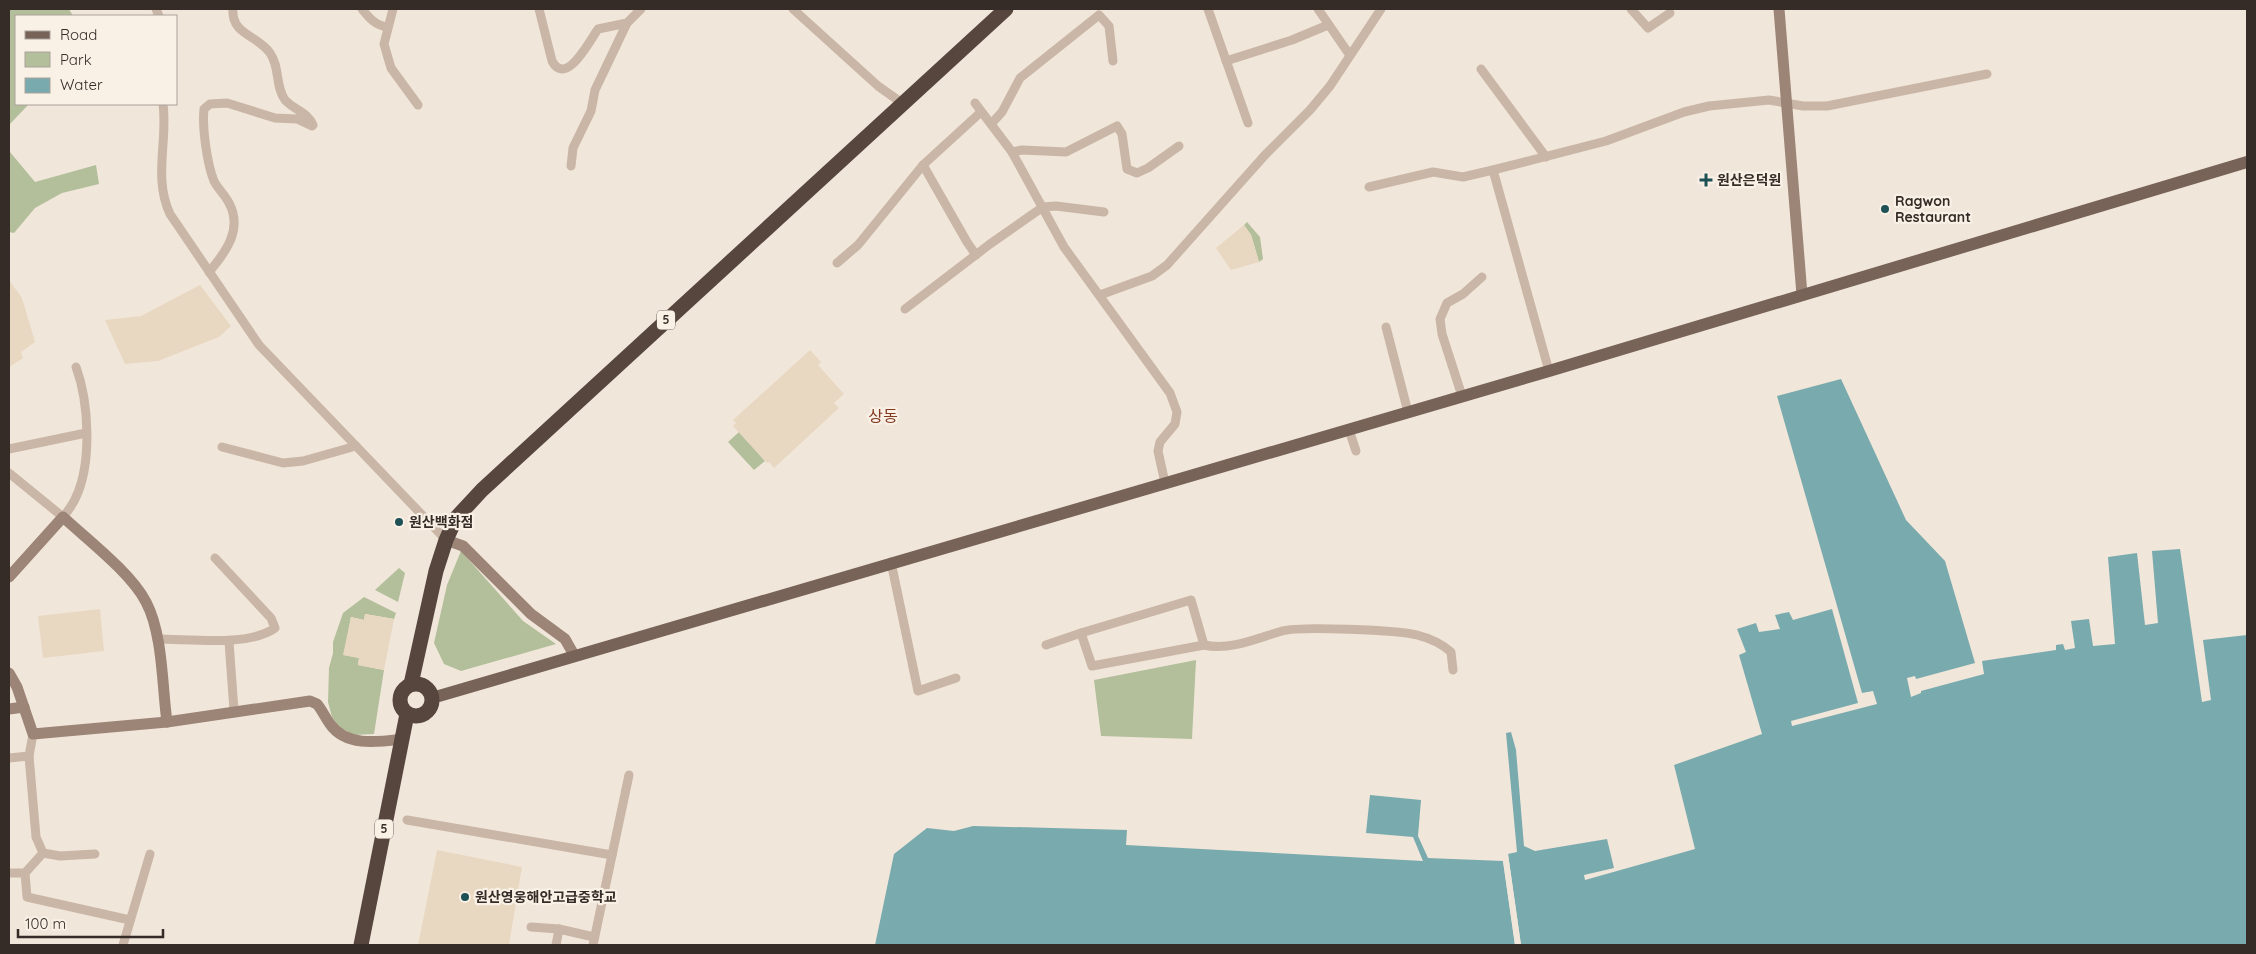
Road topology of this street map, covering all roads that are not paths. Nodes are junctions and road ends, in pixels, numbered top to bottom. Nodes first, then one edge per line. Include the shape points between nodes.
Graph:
1 (233, 9) edge
2 (362, 9) edge
3 (393, 9) edge
4 (539, 9) edge
5 (640, 9) edge
6 (793, 9) edge
7 (1006, 9) edge
8 (1208, 9) edge
9 (1318, 9) edge
10 (1381, 9) edge
11 (1631, 9) edge
12 (1779, 9) edge
13 (1670, 13) dead end
14 (627, 23) junction
15 (1328, 25) junction
16 (388, 27) junction
17 (1349, 54) junction
18 (1113, 61) dead end
19 (1226, 61) junction
20 (1481, 69) dead end
21 (1987, 74) dead end
22 (975, 102) dead end
23 (1786, 102) junction
24 (902, 103) junction
25 (163, 105) edge
26 (418, 105) dead end
27 (981, 112) junction
28 (992, 123) junction
29 (1248, 124) dead end
30 (1179, 146) dead end
31 (1012, 152) junction
32 (1546, 157) junction
33 (2247, 162) edge
34 (923, 165) junction
35 (571, 166) dead end
36 (1493, 170) junction
37 (1369, 187) dead end
38 (1044, 207) junction
39 (1104, 212) dead end
40 (976, 254) junction
41 (837, 263) dead end
42 (209, 272) junction
43 (1482, 277) dead end
44 (1100, 295) junction
45 (1802, 295) junction
46 (905, 309) dead end
47 (1386, 327) dead end
48 (76, 368) dead end
49 (1549, 370) junction
50 (1462, 396) junction
51 (1408, 412) junction
52 (1349, 430) junction
53 (86, 433) junction
54 (356, 446) junction
55 (222, 447) dead end
56 (9, 450) edge
57 (1356, 451) dead end
58 (9, 474) edge
59 (1165, 483) junction
60 (64, 517) junction
61 (446, 540) junction
62 (215, 558) dead end
63 (891, 562) junction
64 (9, 577) edge
65 (1081, 632) junction
66 (157, 639) junction
67 (229, 642) junction
68 (1046, 645) dead end
69 (1204, 645) junction
70 (574, 655) junction
71 (1452, 670) dead end
72 (9, 673) edge
73 (956, 678) dead end
74 (412, 684) junction
75 (432, 698) junction
76 (24, 707) junction
77 (9, 709) edge
78 (234, 710) junction
79 (407, 714) junction
80 (166, 722) junction
81 (33, 734) junction
82 (402, 739) junction
83 (28, 756) junction
84 (9, 758) edge
85 (629, 775) dead end
86 (407, 820) dead end
87 (43, 852) junction
88 (94, 854) dead end
89 (150, 854) dead end
90 (612, 855) junction
91 (9, 873) edge
92 (25, 873) junction
93 (130, 920) junction
94 (531, 927) dead end
95 (559, 929) junction
96 (594, 941) edge
97 (123, 945) edge
98 (360, 945) edge
99 (556, 945) edge

1 - 42 street via 237,27 271,54 286,100 308,116 313,125 297,119 275,118 227,103 210,104 204,109 202,120 215,181 236,220 223,255
2 - 16 street via 370,19
3 - 16 street
4 - 14 street via 552,61 560,70 573,64 598,29
5 - 14 street
6 - 24 street via 878,86
7 - 24 highway, 5
8 - 19 street
9 - 15 street
10 - 17 street
11 - 13 street via 1648,28
12 - 23 main road
14 - 35 street via 595,90 591,111 573,148
15 - 17 street
15 - 19 street
16 - 26 street via 384,44 392,68
17 - 44 street via 1330,86 1310,110 1167,264 1152,276
18 - 28 street via 1109,26 1099,15 1020,78 1002,112
19 - 29 street
20 - 32 street
21 - 23 street via 1828,106
22 - 27 street
23 - 32 street via 1769,100 1709,106 1606,141
23 - 45 main road
24 - 61 highway, 5 via 482,490 456,518
25 - 42 street via 163,200
27 - 28 street
27 - 34 street
28 - 31 street
30 - 31 street via 1137,173 1127,169 1122,134 1117,126 1066,152
31 - 38 street
32 - 36 street
33 - 45 main road
34 - 40 street
34 - 41 street via 858,245
36 - 37 street via 1463,177 1433,172
36 - 49 street
38 - 39 street
38 - 40 street
38 - 44 street via 1064,247
40 - 46 street
42 - 54 street via 259,344
43 - 50 street via 1464,294 1448,303 1440,319
44 - 59 street via 1170,393 1177,412 1176,424 1160,442 1158,451
45 - 49 main road
47 - 51 street
48 - 53 street via 85,397
49 - 50 main road
50 - 51 main road
51 - 52 main road
52 - 57 street
52 - 59 main road
53 - 56 street
53 - 60 street via 86,462 76,497
54 - 55 street via 304,462 283,463
54 - 61 street
58 - 60 street
59 - 63 main road
60 - 64 main road
60 - 66 main road via 134,584 152,614
61 - 70 main road via 463,546 531,614 565,639
61 - 74 highway, 5 via 436,571
62 - 67 street via 271,618 275,628
63 - 70 main road
63 - 73 street via 918,691
65 - 68 street
65 - 69 street via 1092,666
65 - 69 street via 1191,600
66 - 67 street
66 - 80 main road
67 - 78 street
69 - 71 street via 1216,648 1270,637 1283,631 1309,629 1415,634 1443,645 1451,652
70 - 75 main road
72 - 76 main road
74 - 75 highway via 425,686
74 - 79 highway via 404,689 400,698 401,707
75 - 79 highway via 431,707 425,714
76 - 77 main road
76 - 81 main road
78 - 80 main road
78 - 82 main road via 310,702 317,704 330,725 342,735 374,743
79 - 82 highway, 5
80 - 81 main road
81 - 83 street
82 - 98 highway, 5
83 - 84 street
83 - 87 street via 36,837
85 - 90 street
86 - 90 street
87 - 88 street via 60,856
87 - 92 street
89 - 93 street
90 - 96 street
91 - 92 street
92 - 93 street via 27,896
93 - 97 street
94 - 95 street
95 - 96 street
95 - 99 street

